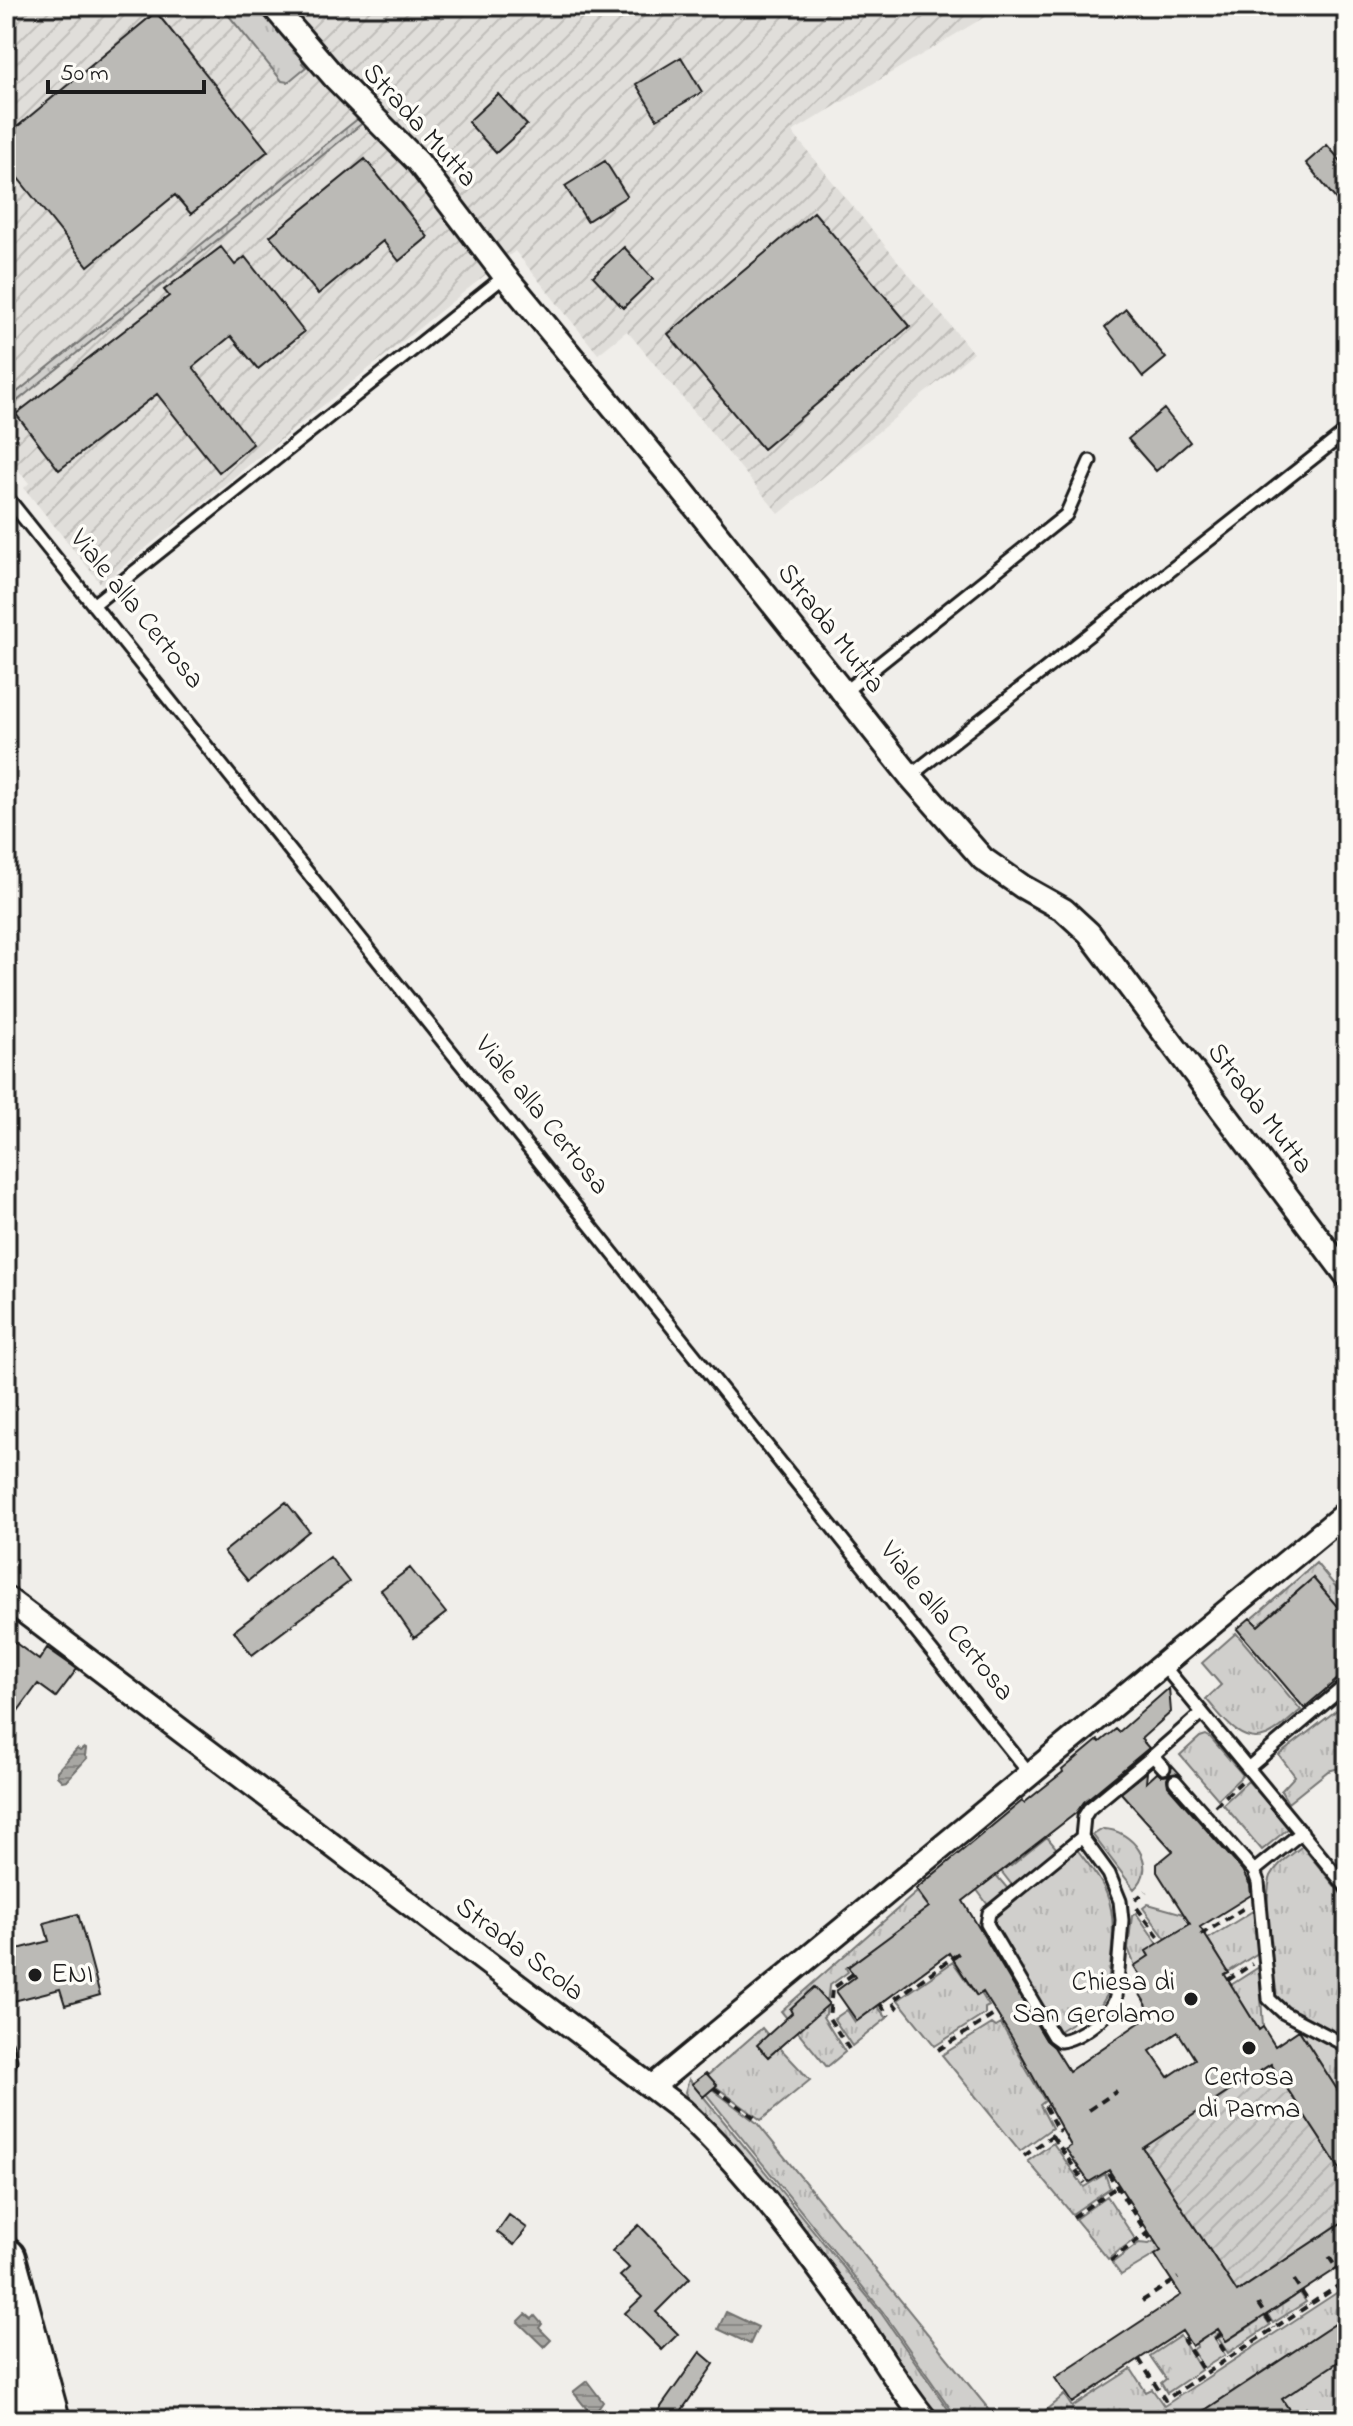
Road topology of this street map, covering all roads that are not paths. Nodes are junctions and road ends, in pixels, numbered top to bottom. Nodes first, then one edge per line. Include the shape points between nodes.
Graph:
1 (273, 6) edge
2 (505, 276) junction
3 (1347, 431) edge
4 (1090, 461) dead end
5 (6, 496) edge
6 (93, 605) junction
7 (842, 693) junction
8 (910, 776) junction
9 (1347, 1276) edge
10 (1347, 1512) edge
11 (6, 1598) edge
12 (1162, 1664) junction
13 (1347, 1684) edge
14 (1202, 1713) junction
15 (1153, 1756) junction
16 (1164, 1768) dead end
17 (1250, 1770) junction
18 (1030, 1774) junction
19 (1175, 1781) dead end
20 (1302, 1832) junction
21 (1082, 1837) junction
22 (1254, 1871) junction
23 (1347, 1888) edge
24 (6, 2046) edge
25 (1347, 2046) edge
26 (6, 2073) edge
27 (653, 2086) junction
28 (6, 2230) edge
29 (6, 2258) edge
30 (18, 2362) edge
31 (18, 2420) edge
32 (50, 2420) edge
33 (926, 2420) edge

1 - 2 street, Strada Mutta via 418,162
2 - 6 lane
2 - 7 street, Strada Mutta
3 - 8 lane
4 - 7 lane via 1066,515
5 - 6 lane, Viale alla Certosa
6 - 18 lane, Viale alla Certosa
7 - 8 street, Strada Mutta
8 - 9 street, Strada Mutta via 983,859 1064,910 1089,933
10 - 12 street
11 - 27 street, Strada Scola
12 - 14 lane
12 - 18 street
13 - 17 lane
14 - 15 lane
14 - 17 lane
15 - 16 lane
15 - 21 lane via 1087,1811
17 - 20 lane
18 - 27 street
19 - 22 lane
20 - 22 lane
20 - 23 lane
21 - 21 lane via 1109,1874 1120,1901 1116,1997 1101,2019 1060,2041 990,1934 987,1918
22 - 25 lane via 1267,1993 1273,2005
24 - 26 lane
27 - 33 street, Strada Scola via 707,2133 759,2194
28 - 30 lane
29 - 30 highway
30 - 31 highway
30 - 32 highway

